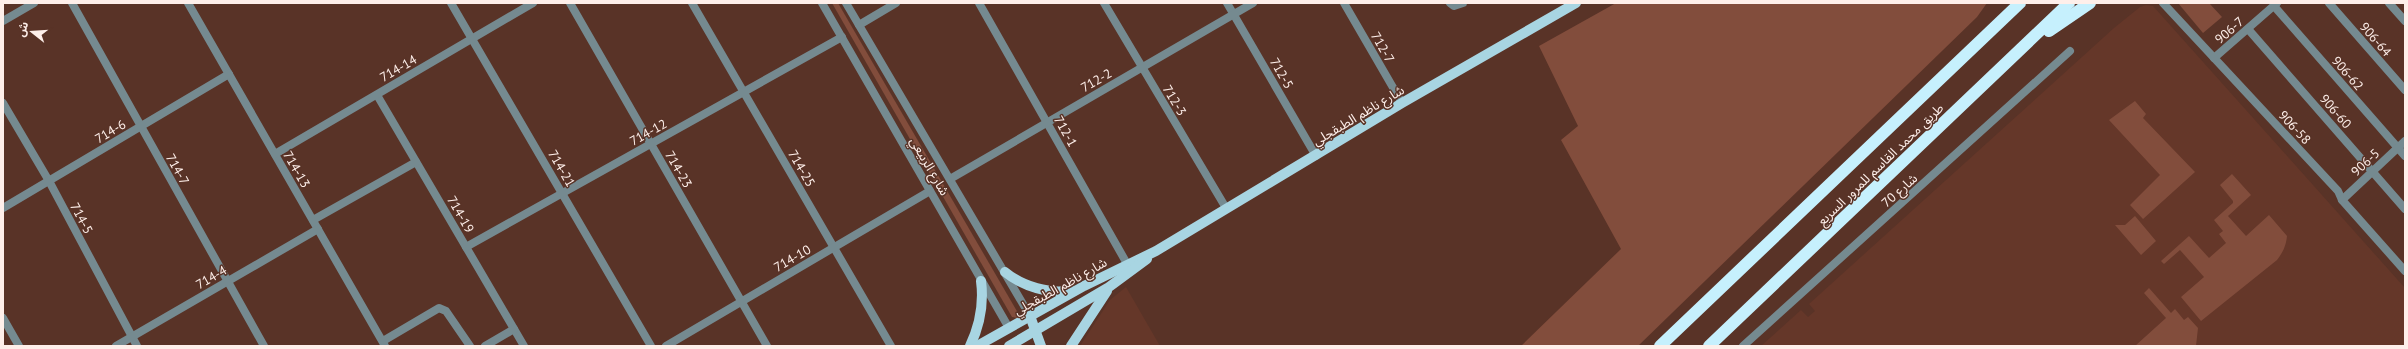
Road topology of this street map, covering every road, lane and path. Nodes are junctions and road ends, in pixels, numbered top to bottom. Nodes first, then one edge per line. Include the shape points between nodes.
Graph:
1 (34, 3) edge
2 (72, 3) edge
3 (188, 3) edge
4 (451, 3) edge
5 (533, 3) edge
6 (570, 3) edge
7 (692, 3) edge
8 (822, 3) edge
9 (846, 3) edge
10 (896, 3) edge
11 (979, 3) edge
12 (1104, 3) edge
13 (1227, 3) edge
14 (1254, 3) edge
15 (1344, 3) edge
16 (1450, 3) edge
17 (1463, 3) edge
18 (1576, 3) edge
19 (2012, 3) edge
20 (2020, 3) edge
21 (2069, 3) edge
22 (2090, 3) edge
23 (2163, 3) edge
24 (2329, 3) edge
25 (2389, 3) edge
26 (2275, 4) edge
27 (1234, 14) junction
28 (3, 21) edge
29 (2405, 21) edge
30 (859, 25) junction
31 (2248, 29) junction
32 (842, 37) junction
33 (472, 39) junction
34 (1983, 39) junction
35 (2070, 51) dead end
36 (2214, 58) junction
37 (2005, 64) junction
38 (1142, 67) junction
39 (229, 74) junction
40 (2405, 90) edge
41 (744, 92) junction
42 (377, 95) junction
43 (3, 103) edge
44 (1402, 103) junction
45 (1048, 122) junction
46 (141, 126) junction
47 (2405, 141) edge
48 (651, 144) junction
49 (2398, 148) junction
50 (275, 154) junction
51 (1316, 156) junction
52 (2405, 156) edge
53 (416, 162) junction
54 (2372, 171) junction
55 (950, 179) junction
56 (49, 181) junction
57 (930, 191) junction
58 (562, 193) junction
59 (2342, 200) junction
60 (3, 208) edge
61 (1226, 208) junction
62 (2405, 209) edge
63 (313, 220) junction
64 (318, 229) junction
65 (466, 247) junction
66 (834, 248) junction
67 (1130, 268) junction
68 (2405, 271) edge
69 (1005, 272) junction
70 (981, 281) junction
71 (228, 282) junction
72 (1084, 286) junction
73 (1110, 287) junction
74 (742, 301) junction
75 (1030, 316) junction
76 (3, 318) edge
77 (1009, 328) junction
78 (514, 329) junction
79 (1036, 330) junction
80 (132, 336) junction
81 (384, 344) edge
82 (1013, 345) edge
83 (19, 346) edge
84 (116, 346) edge
85 (137, 346) edge
86 (264, 346) edge
87 (470, 346) edge
88 (485, 346) edge
89 (524, 346) edge
90 (652, 346) edge
91 (666, 346) edge
92 (768, 346) edge
93 (891, 346) edge
94 (970, 346) edge
95 (977, 346) edge
96 (1041, 346) edge
97 (1070, 346) edge
98 (1660, 346) edge
99 (1709, 346) edge
100 (1743, 346) edge

1 - 28 street
2 - 46 street, 714-7
3 - 39 street, 714-13
4 - 33 street, 714-21
5 - 33 street, 714-14
6 - 48 street, 714-23
7 - 41 street, 714-25
8 - 32 street, شارع الربيعي
9 - 30 street, شارع الربيعي
10 - 30 street
11 - 45 street, 712-1
12 - 38 street, 712-3
13 - 27 street, 712-5
14 - 27 street, 712-2
15 - 44 street, 712-7
16 - 17 street via 1454,6
18 - 44 main road, شارع ناظم الطبقجلي
19 - 34 highway
20 - 34 highway, طريق محمد القاسم للمرور السريع
21 - 37 highway, طريق محمد القاسم للمرور السريع
22 - 37 highway
23 - 36 street, 906-58
24 - 40 street, 906-64
25 - 29 street
26 - 31 street, 906-7
26 - 49 street, 906-62
27 - 38 street, 712-2
27 - 51 street, 712-5
30 - 55 street, شارع الربيعي
31 - 36 street, 906-7
31 - 54 street, 906-60
32 - 41 street, 714-12
32 - 57 street, شارع الربيعي
33 - 42 street, 714-14
33 - 58 street, 714-21
34 - 98 highway, طريق محمد القاسم للمرور السريع
35 - 100 street, شارع 70
36 - 59 street, 906-58 via 2338,191
37 - 99 highway, طريق محمد القاسم للمرور السريع
38 - 45 street, 712-2
38 - 61 street, 712-3
39 - 46 street, 714-6
39 - 50 street, 714-13
41 - 48 street, 714-12
41 - 66 street, 714-25
42 - 50 street, 714-14
42 - 53 street, 714-19
43 - 56 street, 714-5
44 - 51 main road, شارع ناظم الطبقجلي
45 - 55 street, 712-2
45 - 67 street, 712-1
46 - 56 street, 714-6
46 - 71 street, 714-7
47 - 49 street, 906-5
48 - 58 street, 714-12
48 - 74 street, 714-23
49 - 52 street, 906-62
49 - 54 street, 906-5
50 - 63 street, 714-13
51 - 61 main road, شارع ناظم الطبقجلي
53 - 63 street
53 - 65 street, 714-19
54 - 59 street, 906-5
54 - 62 street, 906-60
55 - 69 street, شارع الربيعي
56 - 60 street, 714-6
56 - 80 street, 714-5
57 - 66 street, 714-10
57 - 70 street, شارع الربيعي
58 - 65 street, 714-12
58 - 90 street, 714-21
59 - 68 street, 906-58
61 - 67 main road, شارع ناظم الطبقجلي
63 - 64 street, 714-13
64 - 71 street, 714-4
64 - 81 street, 714-13
65 - 78 street, 714-19
66 - 74 street, 714-10
66 - 93 street, 714-25
67 - 72 main road, شارع ناظم الطبقجلي
67 - 73 main road, شارع ناظم الطبقجلي
69 - 72 main road via 1018,280 1050,290 1064,292
69 - 75 street, شارع الربيعي
70 - 77 street, شارع الربيعي
70 - 94 main road via 981,313
71 - 80 street, 714-4
71 - 86 street, 714-7
72 - 75 main road, شارع ناظم الطبقجلي
73 - 79 main road, شارع ناظم الطبقجلي
73 - 97 main road
74 - 91 street, 714-10
74 - 92 street, 714-23
75 - 77 main road, شارع ناظم الطبقجلي
75 - 79 main road, شارع الربيعي
76 - 83 street
77 - 82 main road, شارع الربيعي
77 - 95 main road, شارع ناظم الطبقجلي
78 - 88 street
78 - 89 street, 714-19
79 - 82 main road, شارع ناظم الطبقجلي
79 - 96 main road, شارع الربيعي
80 - 84 street, 714-4
80 - 85 street, 714-5
81 - 87 street via 439,308 446,310

